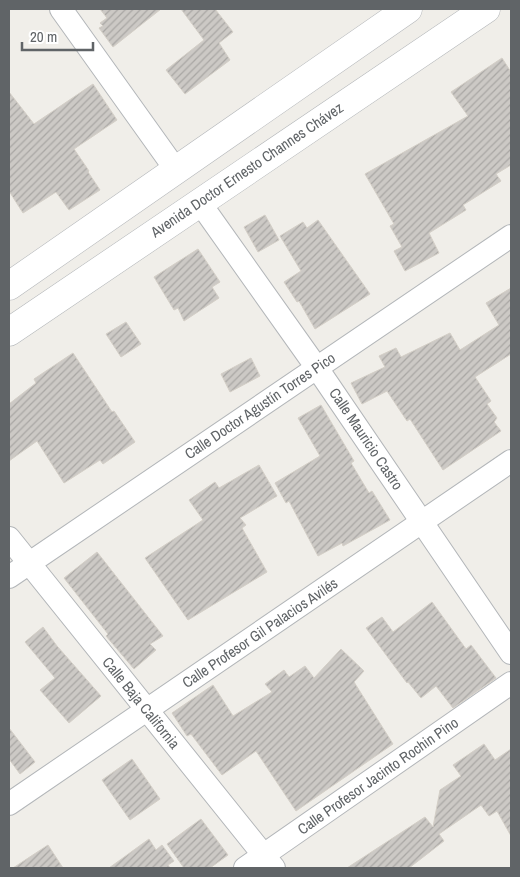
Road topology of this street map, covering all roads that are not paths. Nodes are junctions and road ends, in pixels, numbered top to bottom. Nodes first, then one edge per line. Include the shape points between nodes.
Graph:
1 (61, 9) edge
2 (408, 9) edge
3 (486, 9) edge
4 (176, 170) junction
5 (200, 203) junction
6 (511, 236) edge
7 (9, 286) edge
8 (9, 332) edge
9 (318, 368) junction
10 (511, 461) edge
11 (422, 522) junction
12 (9, 538) edge
13 (29, 563) junction
14 (9, 577) edge
15 (511, 653) edge
16 (511, 683) edge
17 (147, 710) junction
18 (9, 804) edge
19 (269, 862) edge
20 (245, 868) edge

1 - 4 street
2 - 4 street
3 - 5 street, Avenida Doctor Ernesto Channes Chávez
4 - 7 street
5 - 8 street, Avenida Doctor Ernesto Channes Chávez
5 - 9 street, Calle Mauricio Castro
6 - 9 street, Calle Doctor Agustín Torres Pico
9 - 11 street, Calle Mauricio Castro
9 - 13 street, Calle Doctor Agustín Torres Pico
10 - 11 street, Calle Profesor Gil Palacios Avilés
11 - 15 street, Calle Mauricio Castro
11 - 17 street, Calle Profesor Gil Palacios Avilés
12 - 13 street, Calle Baja California
13 - 14 street, Calle Doctor Agustín Torres Pico
13 - 17 street, Calle Baja California
16 - 19 street, Calle Profesor Jacinto Rochin Pino
17 - 18 street, Calle Profesor Gil Palacios Avilés
17 - 19 street, Calle Baja California
19 - 20 street, Calle Profesor Jacinto Rochin Pino

